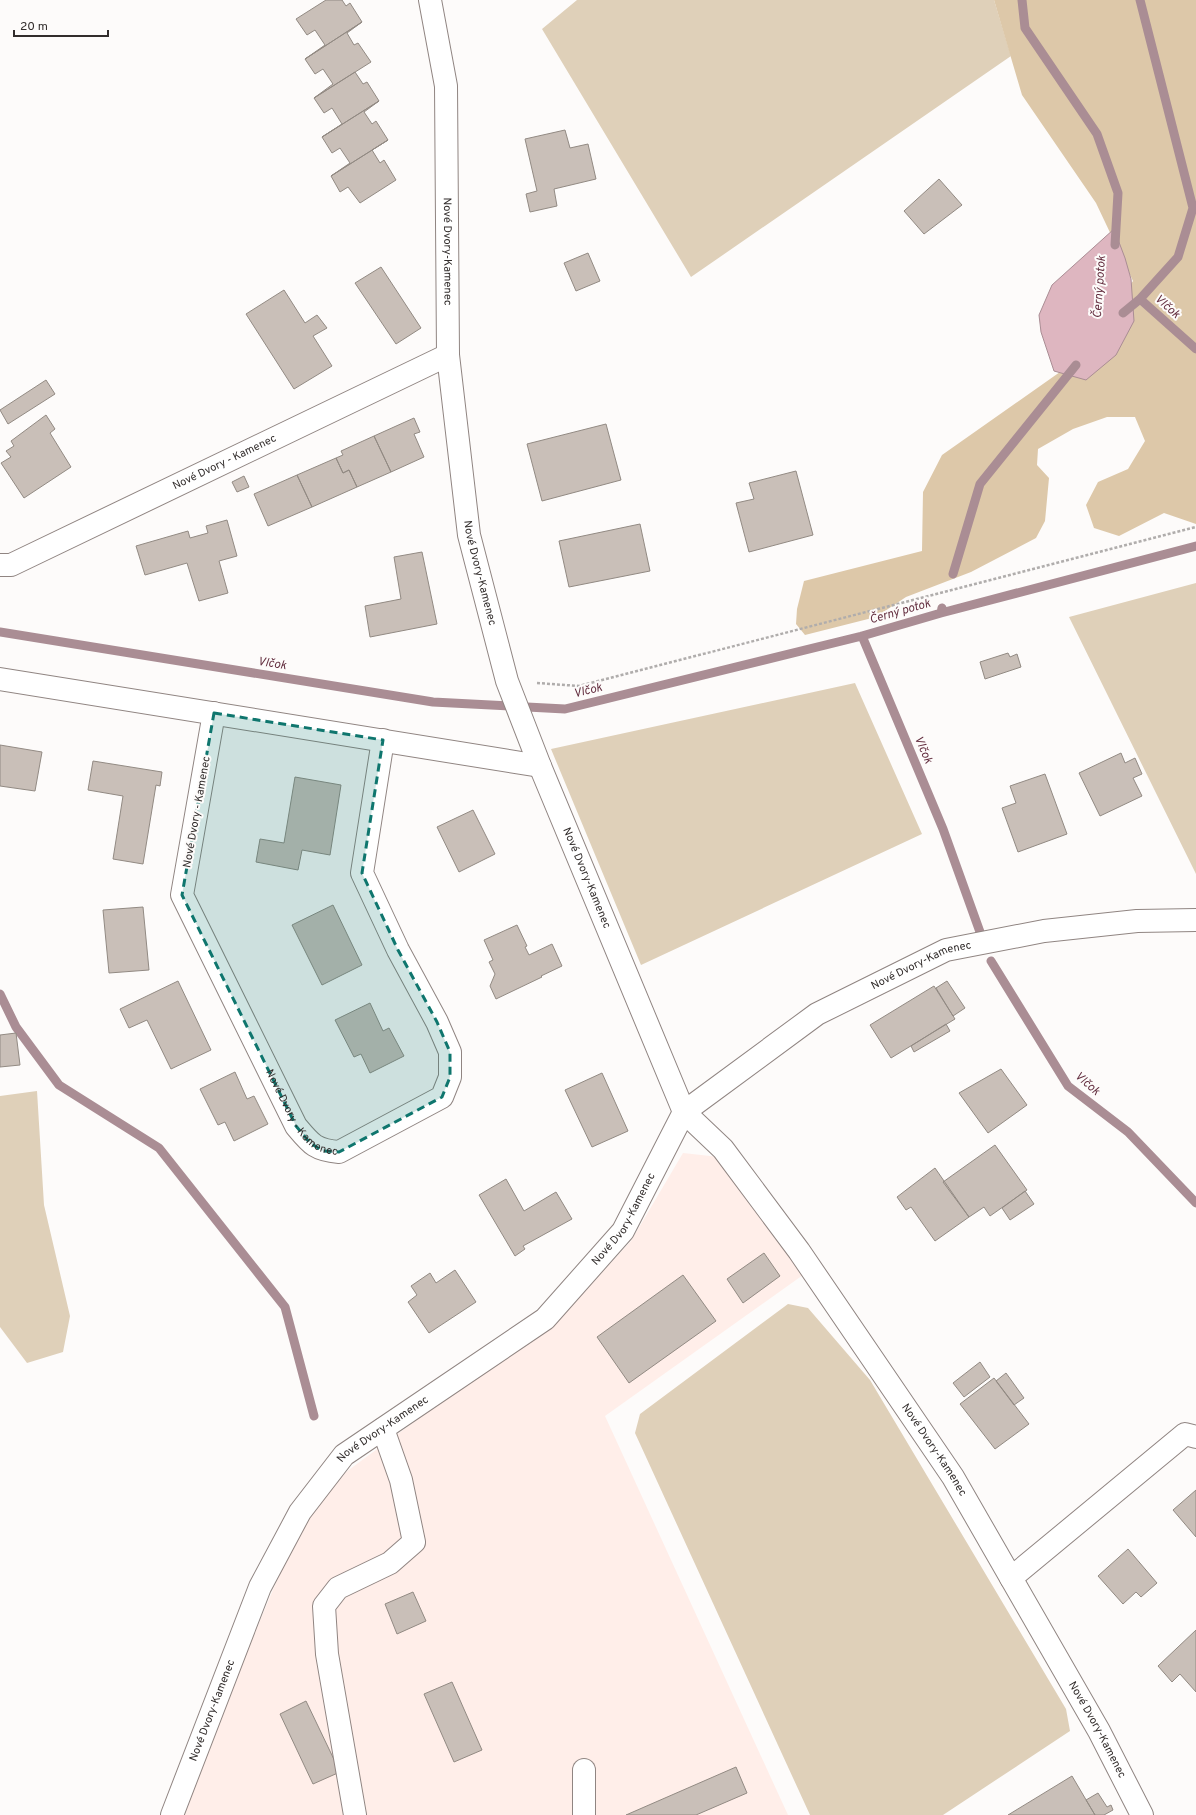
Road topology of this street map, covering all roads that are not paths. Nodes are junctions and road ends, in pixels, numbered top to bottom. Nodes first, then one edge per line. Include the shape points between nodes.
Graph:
1 (430, 0) edge
2 (448, 355) junction
3 (0, 565) edge
4 (0, 679) edge
5 (214, 713) junction
6 (383, 740) junction
7 (537, 759) junction
8 (1196, 920) edge
9 (684, 1112) junction
10 (383, 1429) junction
11 (1196, 1437) edge
12 (1011, 1578) junction
13 (584, 1770) dead end
14 (172, 1815) edge
15 (355, 1815) edge
16 (584, 1815) edge
17 (1142, 1815) edge

1 - 2 street, Nové Dvory-Kamenec via 446,86
2 - 3 street, Nové Dvory - Kamenec via 11,564
2 - 7 street, Nové Dvory-Kamenec via 470,536 506,681
4 - 5 street
5 - 6 street
5 - 6 street, Nové Dvory - Kamenec via 182,895 296,1126 310,1143 324,1151 339,1152 442,1097 450,1077 450,1052 362,873
6 - 7 street
7 - 9 street, Nové Dvory-Kamenec
8 - 9 street, Nové Dvory-Kamenec via 1137,921 1044,931 946,950 817,1014
9 - 10 street, Nové Dvory-Kamenec via 623,1231 545,1319
9 - 12 street, Nové Dvory-Kamenec via 723,1149 800,1251 953,1477
10 - 14 street, Nové Dvory-Kamenec via 344,1456 300,1512 260,1587
10 - 15 street via 401,1480 414,1542 390,1563 338,1588 324,1606 327,1654
11 - 12 street via 1185,1434
12 - 17 street, Nové Dvory-Kamenec via 1099,1731
13 - 16 street

